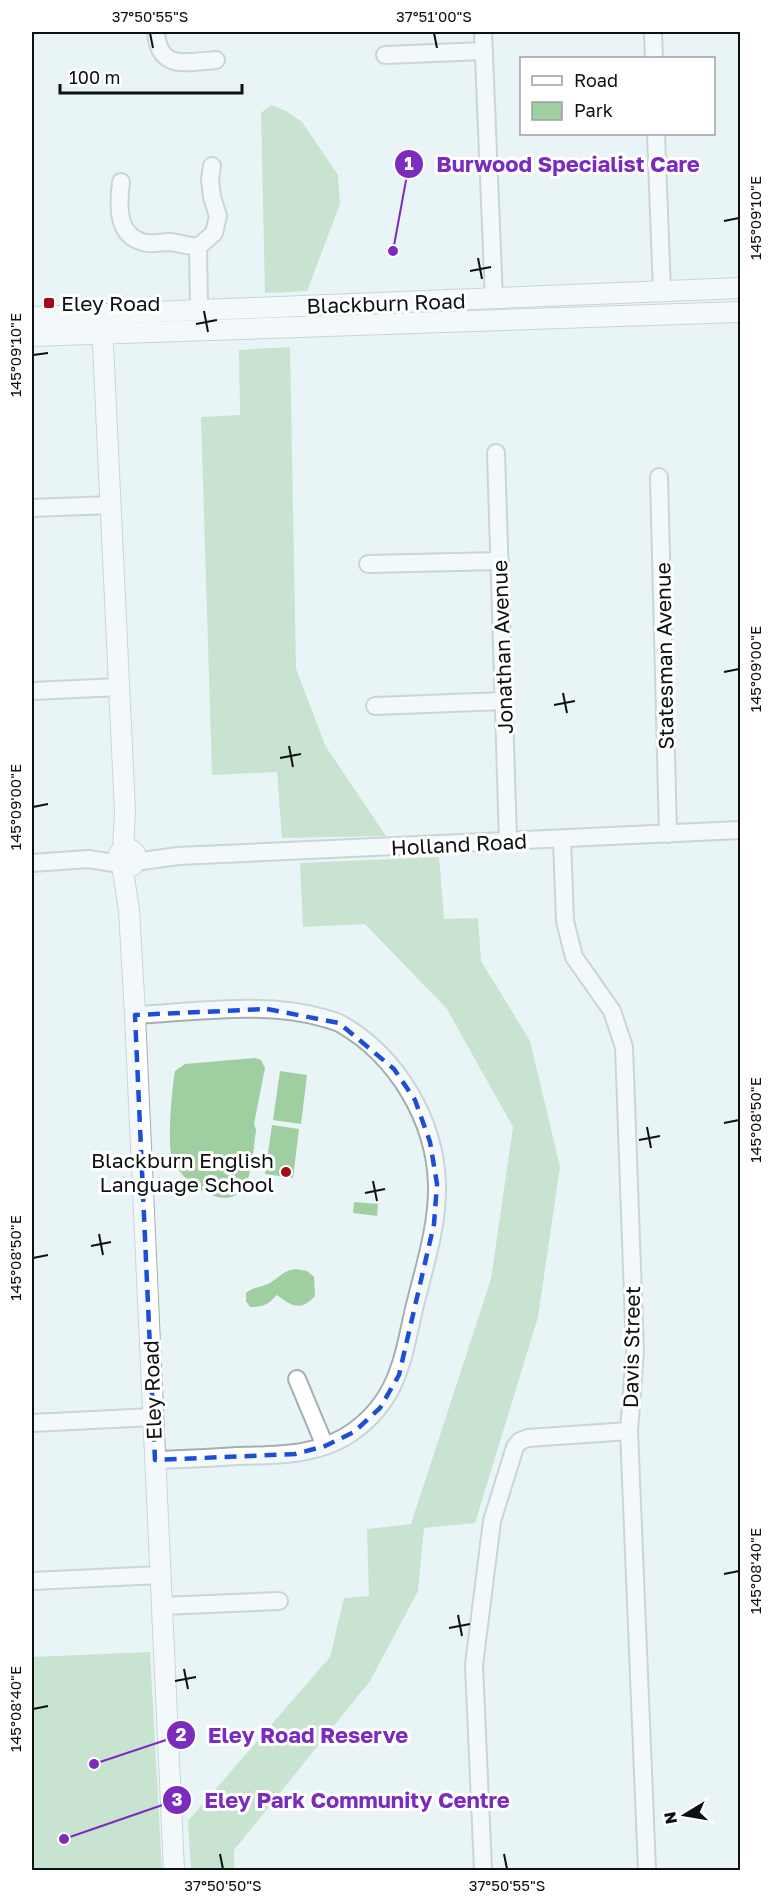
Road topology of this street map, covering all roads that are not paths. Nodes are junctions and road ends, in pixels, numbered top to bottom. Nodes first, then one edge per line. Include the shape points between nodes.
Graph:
1 (156, 32) edge
2 (483, 32) edge
3 (653, 32) edge
4 (484, 51) junction
5 (385, 56) dead end
6 (654, 57) edge
7 (216, 60) dead end
8 (656, 135) edge
9 (212, 166) dead end
10 (121, 182) dead end
11 (198, 247) junction
12 (741, 288) edge
13 (662, 292) junction
14 (495, 309) junction
15 (200, 310) junction
16 (741, 312) edge
17 (32, 317) edge
18 (102, 324) junction
19 (32, 336) edge
20 (496, 453) dead end
21 (659, 477) dead end
22 (111, 505) junction
23 (32, 508) edge
24 (500, 561) junction
25 (368, 564) dead end
26 (119, 687) junction
27 (32, 691) edge
28 (504, 701) junction
29 (375, 706) dead end
30 (741, 830) edge
31 (668, 834) junction
32 (562, 839) junction
33 (508, 841) junction
34 (127, 857) junction
35 (32, 862) edge
36 (135, 1015) junction
37 (297, 1379) dead end
38 (153, 1417) junction
39 (32, 1423) edge
40 (629, 1431) junction
41 (325, 1446) junction
42 (155, 1460) junction
43 (160, 1575) junction
44 (32, 1581) edge
45 (279, 1601) dead end
46 (162, 1606) junction
47 (174, 1870) edge
48 (483, 1870) edge
49 (647, 1870) edge

1 - 7 street via 157,47 171,60
2 - 4 street
3 - 6 street
4 - 5 street
4 - 14 street
8 - 13 street
9 - 11 street via 212,197 218,216 214,233
10 - 11 street via 121,225 131,237 146,243
11 - 15 street
12 - 13 main road, Blackburn Road
13 - 14 main road, Blackburn Road
14 - 15 main road, Blackburn Road
14 - 16 main road, Blackburn Road
14 - 18 main road, Blackburn Road
15 - 18 main road, Blackburn Road
17 - 18 main road, Blackburn Road
18 - 19 main road, Blackburn Road
18 - 22 main road, Eley Road
20 - 24 street, Jonathan Avenue
21 - 31 street, Statesman Avenue
22 - 23 street
22 - 26 main road, Eley Road
24 - 25 street
24 - 28 street, Jonathan Avenue
26 - 27 street
26 - 34 main road, Eley Road
28 - 29 street
28 - 33 street, Jonathan Avenue
30 - 31 street, Holland Road
31 - 32 street, Holland Road
32 - 33 street, Holland Road
32 - 40 street, Davis Street via 565,921 574,957 612,1011 624,1047 635,1351
33 - 34 street, Holland Road
34 - 35 street, Holland Road
34 - 36 main road, Eley Road
36 - 38 main road, Eley Road
36 - 41 street via 267,1009 302,1012 339,1023 368,1043 394,1069 415,1100 430,1142 437,1184 434,1224 399,1374 380,1408 354,1432
37 - 41 street
38 - 39 street
38 - 42 main road, Eley Road
40 - 48 street via 528,1438 514,1446 492,1521 474,1665
40 - 49 street, Davis Street
41 - 42 street via 295,1454
42 - 43 main road, Eley Road
43 - 44 street
43 - 46 main road, Eley Road
45 - 46 street
46 - 47 main road, Eley Road

